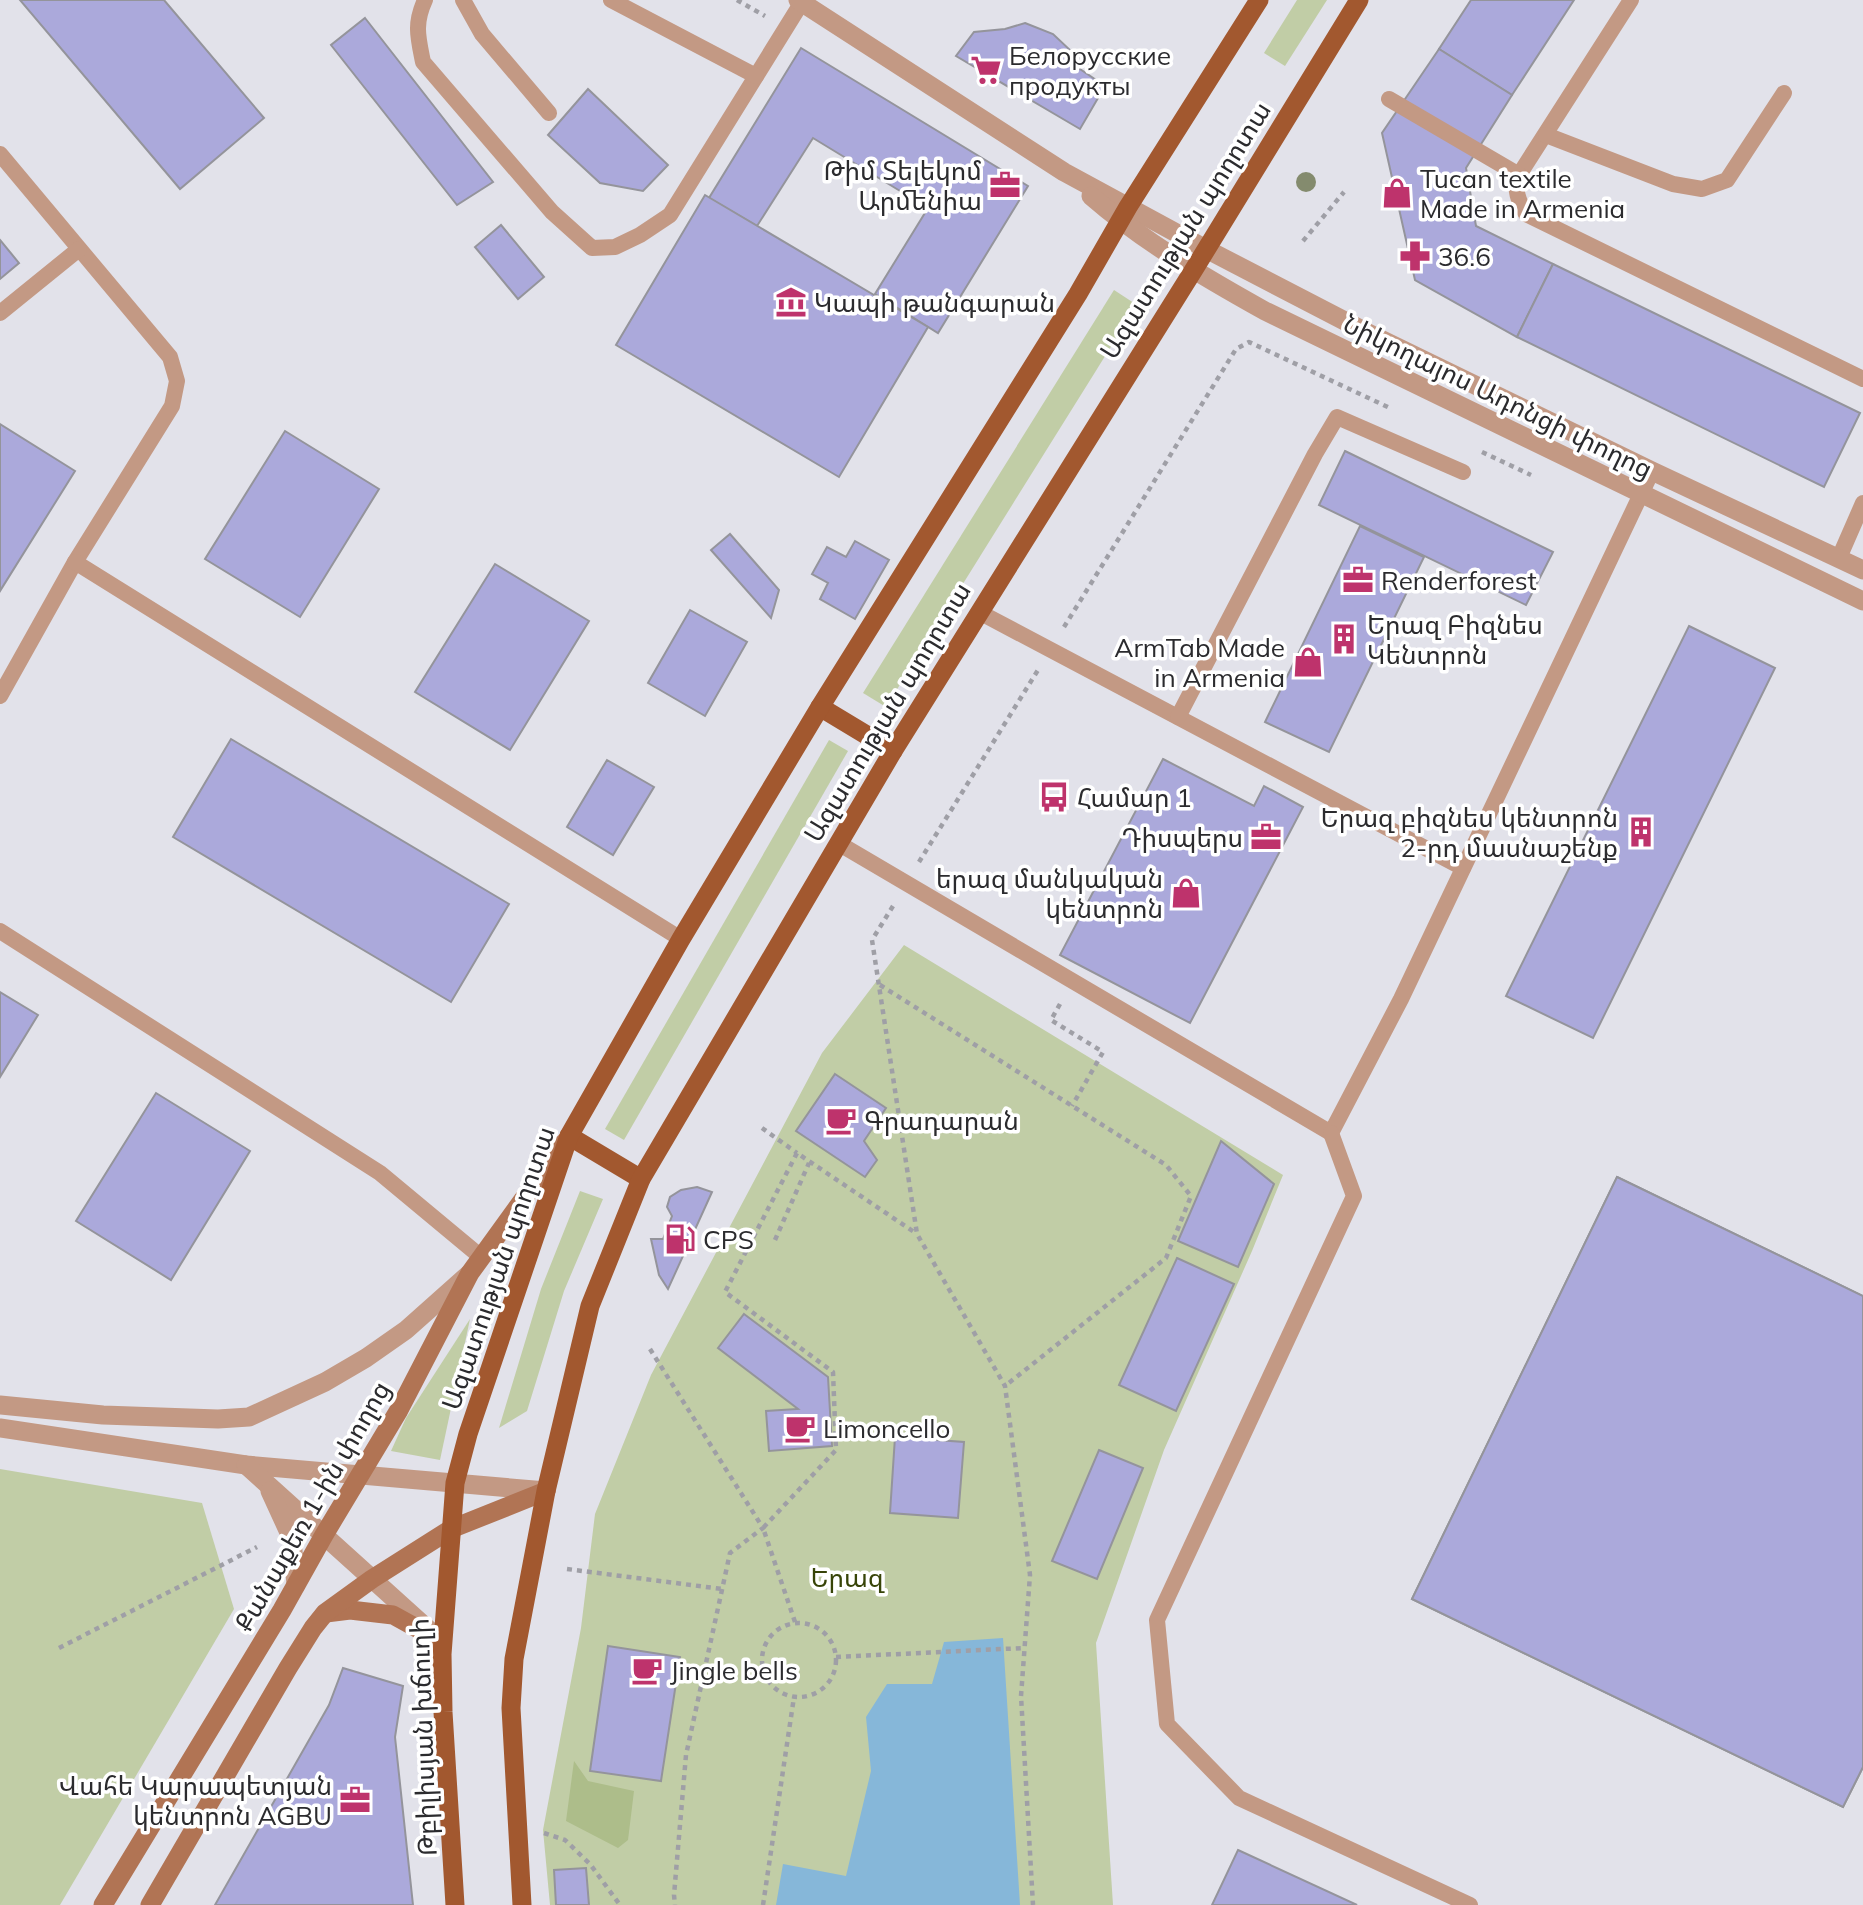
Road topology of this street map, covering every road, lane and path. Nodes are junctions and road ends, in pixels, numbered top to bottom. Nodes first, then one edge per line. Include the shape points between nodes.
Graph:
1 (425, 0) edge
2 (463, 0) edge
3 (611, 0) edge
4 (1259, 0) edge
5 (1359, 0) edge
6 (1631, 0) edge
7 (800, 1) edge
8 (756, 76) junction
9 (1784, 93) dead end
10 (1389, 99) dead end
11 (549, 113) dead end
12 (1546, 135) junction
13 (0, 154) edge
14 (1519, 176) junction
15 (1344, 192) dead end
16 (1124, 214) junction
17 (1303, 241) dead end
18 (79, 249) junction
19 (1206, 250) junction
20 (1193, 271) junction
21 (0, 313) edge
22 (1863, 379) edge
23 (1652, 471) junction
24 (1463, 472) dead end
25 (1640, 495) junction
26 (1863, 503) edge
27 (1839, 558) junction
28 (75, 562) junction
29 (1863, 570) edge
30 (1863, 601) edge
31 (979, 612) junction
32 (0, 696) edge
33 (820, 707) junction
34 (1178, 717) junction
35 (892, 751) junction
36 (838, 843) junction
37 (1463, 868) junction
38 (0, 931) edge
39 (681, 939) junction
40 (872, 940) dead end
41 (879, 985) junction
42 (1051, 1020) dead end
43 (1072, 1106) junction
44 (762, 1128) dead end
45 (1331, 1133) junction
46 (569, 1136) junction
47 (797, 1153) junction
48 (809, 1163) junction
49 (641, 1179) junction
50 (917, 1234) junction
51 (775, 1240) dead end
52 (475, 1265) junction
53 (650, 1349) dead end
54 (1005, 1386) junction
55 (0, 1405) edge
56 (0, 1428) edge
57 (246, 1465) junction
58 (360, 1473) junction
59 (266, 1483) junction
60 (454, 1483) junction
61 (546, 1491) junction
62 (763, 1528) junction
63 (451, 1529) junction
64 (324, 1535) junction
65 (257, 1547) dead end
66 (566, 1569) dead end
67 (372, 1579) junction
68 (296, 1585) junction
69 (722, 1589) junction
70 (325, 1614) junction
71 (795, 1622) junction
72 (442, 1642) junction
73 (59, 1648) dead end
74 (1024, 1648) junction
75 (836, 1657) junction
76 (794, 1697) junction
77 (535, 1829) dead end
78 (103, 1905) edge
79 (150, 1905) edge
80 (455, 1905) edge
81 (522, 1905) edge
82 (620, 1905) edge
83 (675, 1905) edge
84 (763, 1905) edge
85 (1033, 1905) edge
86 (1471, 1905) edge

1 - 8 lane via 418,16 423,62 552,212 592,248 615,247 670,215
2 - 11 lane via 482,34
3 - 8 lane
4 - 16 main road, Ազատության պողոտա
5 - 19 main road, Ազատության պողոտա
6 - 12 lane
7 - 8 lane
7 - 16 street
9 - 12 lane via 1727,180 1702,189 1673,184
10 - 14 lane
12 - 14 lane
13 - 18 lane
14 - 22 lane via 1518,199 1526,214
15 - 17 path
16 - 19 street, Նիկողայոս Ադոնցի փողոց
16 - 20 street, Նիկողայոս Ադոնցի փողոց
16 - 33 main road, Ազատության պողոտա
18 - 21 lane
18 - 28 lane via 170,356 177,381 172,406
19 - 20 main road, Ազատության պողոտա
19 - 23 street, Նիկողայոս Ադոնցի փողոց
20 - 25 street, Նիկողայոս Ադոնցի փողոց via 1265,312
20 - 31 main road, Ազատության պողոտա
23 - 25 lane
23 - 27 street, Նիկողայոս Ադոնցի փողոց
24 - 34 lane via 1338,417
25 - 30 street, Նիկողայոս Ադոնցի փողոց
25 - 37 lane
26 - 27 lane
27 - 29 street, Նիկողայոս Ադոնցի փողոց
28 - 32 lane
28 - 39 lane
31 - 34 lane
31 - 35 main road, Ազատության պողոտա
33 - 35 main road
33 - 39 main road, Ազատության պողոտա
34 - 37 lane
35 - 36 main road, Ազատության պողոտա
36 - 45 lane
36 - 49 main road, Ազատության պողոտա
37 - 45 lane
38 - 52 lane via 380,1173
39 - 46 main road, Ազատության պողոտա
40 - 41 path
41 - 43 path
41 - 50 path
42 - 43 path via 1103,1052
43 - 54 path via 1166,1165 1191,1196 1166,1258
44 - 47 path
45 - 86 lane via 1354,1196 1157,1620 1167,1724 1239,1798
46 - 49 main road
46 - 52 main road, Քանաքեռ 1-ին փողոց
46 - 60 main road, Ազատության պողոտա
47 - 48 path
47 - 62 path via 725,1292 833,1372 836,1450
48 - 50 path
48 - 51 path
49 - 61 main road, Ազատության պողոտա via 590,1306
50 - 54 path
52 - 55 street via 406,1330 366,1358 248,1417 103,1415
52 - 58 main road, Քանաքեռ 1-ին փողոց via 399,1410
53 - 62 path
54 - 74 path via 1030,1575
56 - 57 street
57 - 58 street
57 - 59 street
58 - 60 street
58 - 64 main road, Քանաքեռ 1-ին փողոց
59 - 64 street
59 - 68 street via 292,1539
60 - 61 street
60 - 63 main road, Թբիլիսյան խճուղի
61 - 63 main road
61 - 81 main road via 514,1659 511,1708
62 - 69 path via 730,1553
62 - 71 path
63 - 67 main road
63 - 72 main road, Թբիլիսյան խճուղի
64 - 67 street
64 - 68 main road, Քանաքեռ 1-ին փողոց
65 - 73 path
66 - 69 path
67 - 70 main road
67 - 72 street
68 - 78 main road, Քանաքեռ 1-ին փողոց
69 - 83 path via 686,1755
70 - 72 main road via 393,1615
70 - 79 main road via 288,1668
71 - 75 path via 807,1623 827,1635
71 - 76 path via 771,1634 761,1659 770,1684
72 - 80 main road, Թբիլիսյան խճուղի
74 - 75 path
74 - 85 path via 1021,1696
75 - 76 path via 834,1674 825,1687
76 - 84 path
77 - 82 path via 565,1840 590,1864

